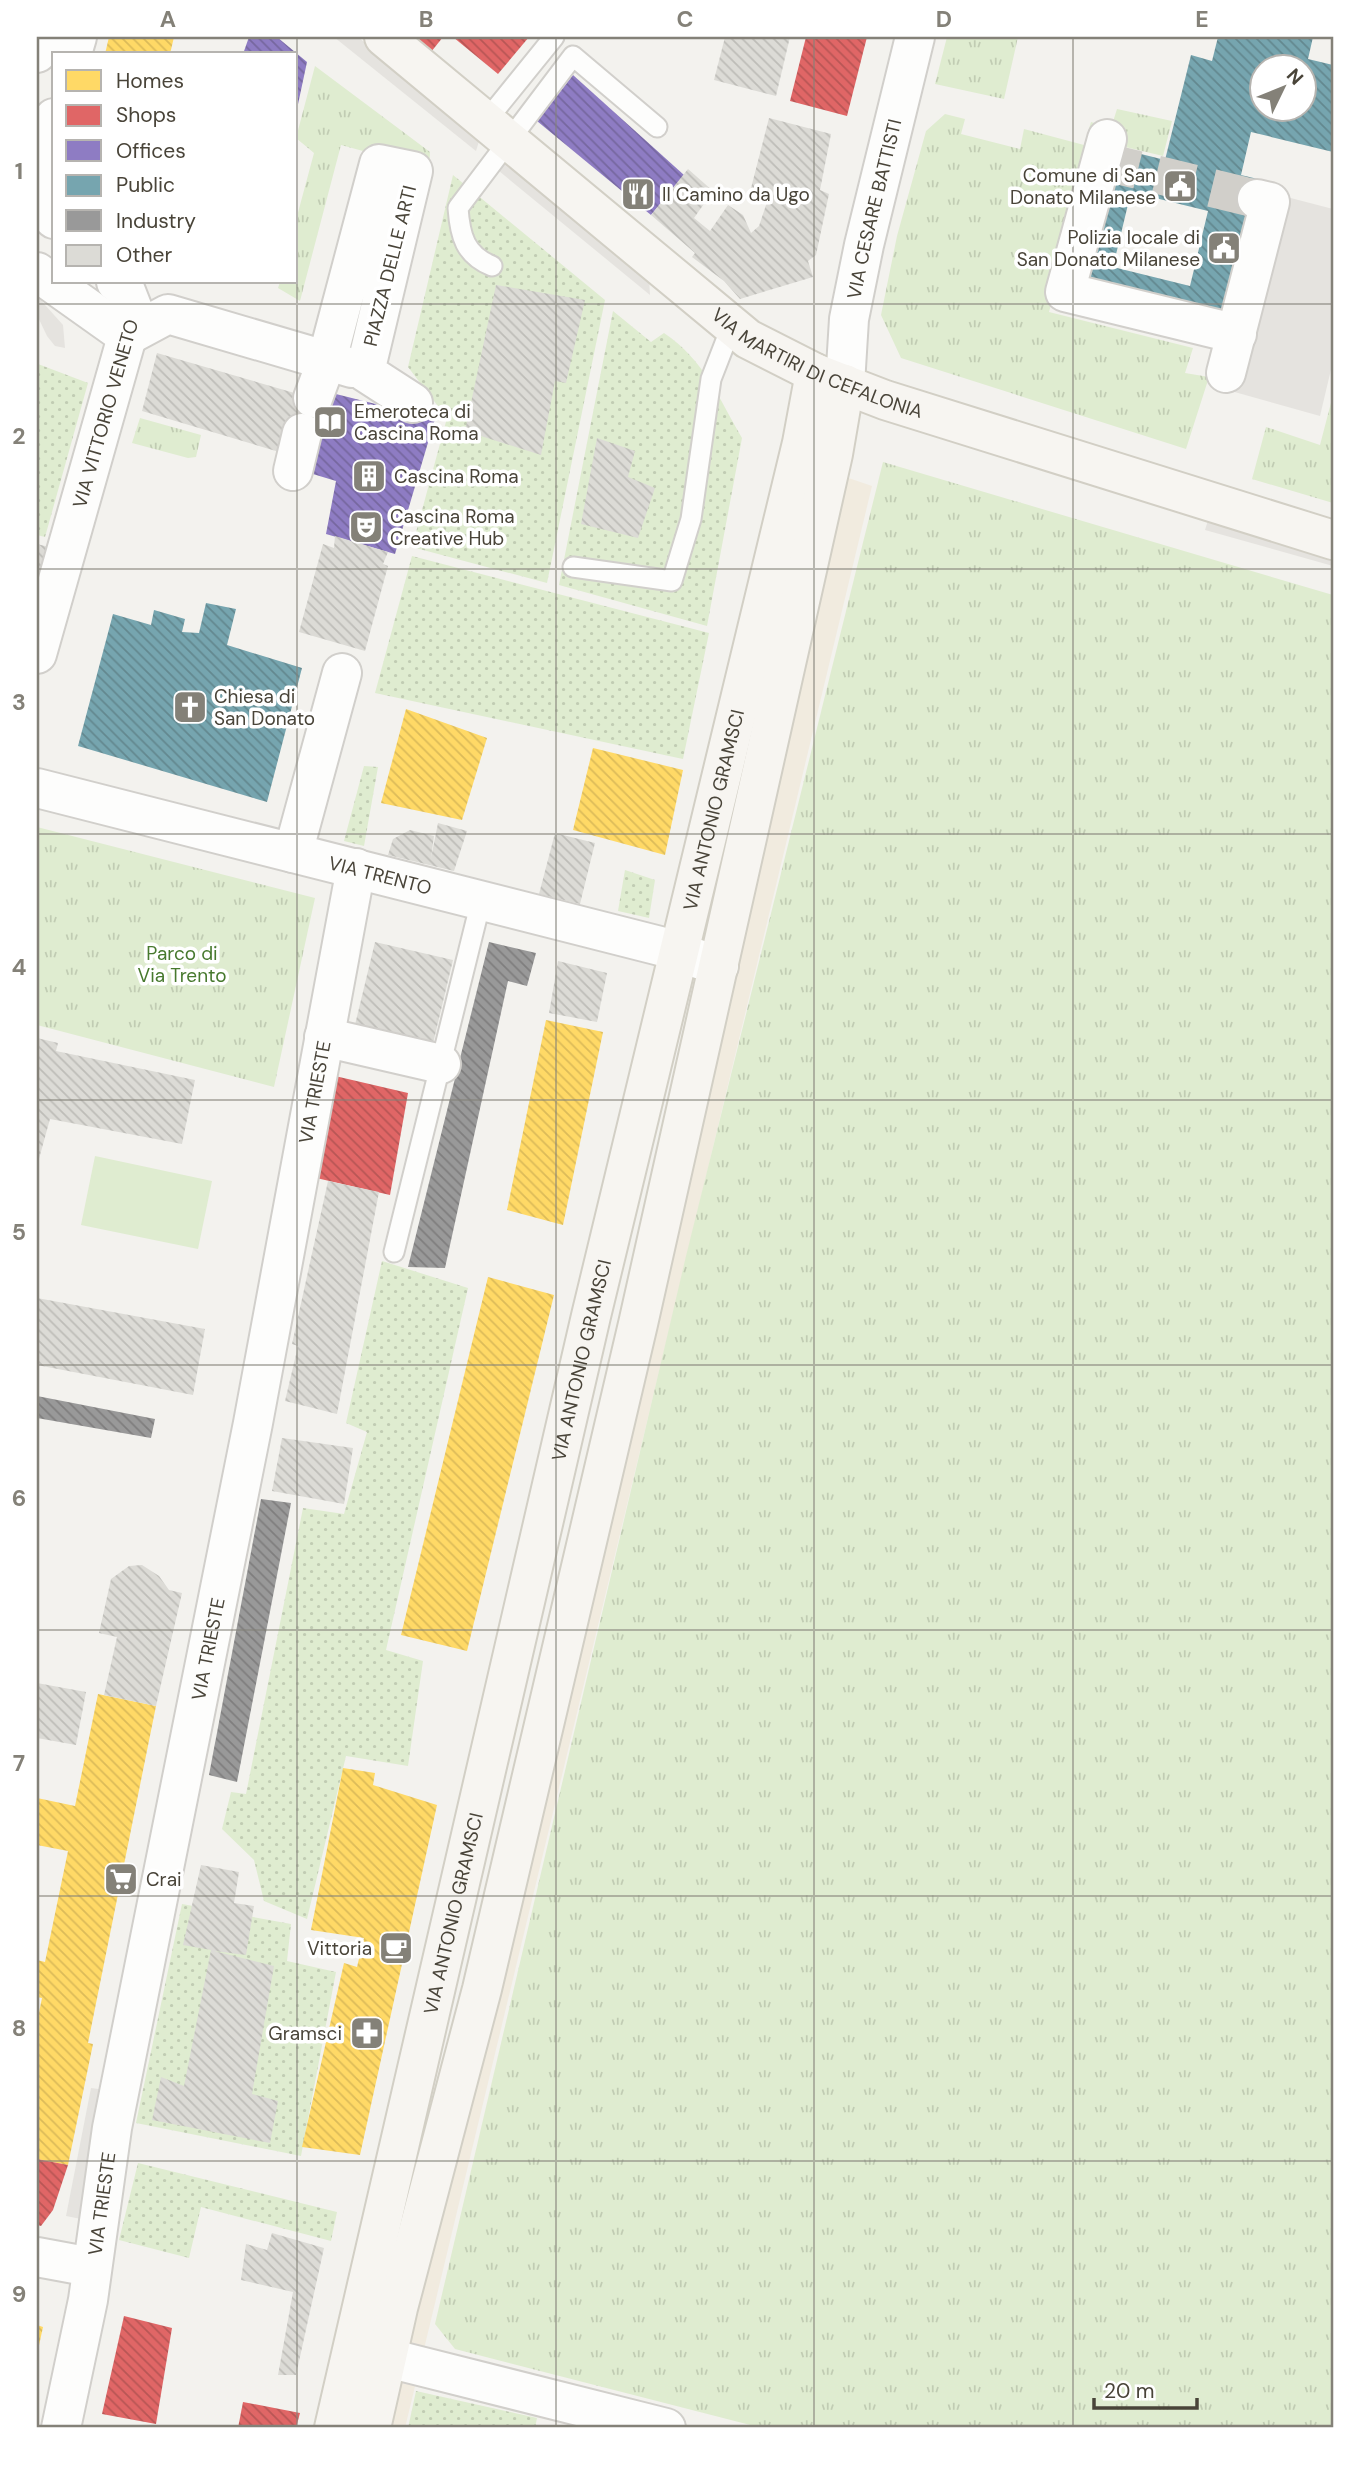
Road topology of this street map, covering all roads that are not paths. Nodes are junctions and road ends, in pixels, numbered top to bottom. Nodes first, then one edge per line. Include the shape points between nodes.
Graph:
1 (41, 37) edge
2 (384, 37) edge
3 (554, 37) edge
4 (891, 37) edge
5 (915, 37) edge
6 (37, 53) edge
7 (52, 125) edge
8 (657, 127) dead end
9 (497, 130) junction
10 (1107, 139) dead end
11 (1257, 199) dead end
12 (52, 217) edge
13 (492, 267) dead end
14 (37, 272) edge
15 (52, 282) edge
16 (54, 284) edge
17 (119, 284) edge
18 (732, 325) junction
19 (1237, 334) junction
20 (127, 335) junction
21 (327, 360) junction
22 (365, 372) junction
23 (1226, 373) dead end
24 (830, 378) junction
25 (414, 403) dead end
26 (293, 471) dead end
27 (1333, 540) edge
28 (573, 566) dead end
29 (37, 654) edge
30 (342, 673) dead end
31 (37, 788) edge
32 (293, 853) junction
33 (356, 868) junction
34 (481, 901) junction
35 (681, 954) junction
36 (719, 966) junction
37 (324, 1037) junction
38 (441, 1064) junction
39 (394, 1252) dead end
40 (494, 1734) junction
41 (539, 1745) junction
42 (37, 2257) edge
43 (91, 2267) junction
44 (351, 2348) junction
45 (388, 2357) junction
46 (61, 2428) edge
47 (334, 2428) edge
48 (371, 2428) edge
49 (666, 2428) edge

1 - 6 street
2 - 9 street, VIA MARTIRI DI CEFALONIA
3 - 9 lane
4 - 24 street, VIA CESARE BATTISTI
5 - 24 street, VIA CESARE BATTISTI via 849,319
7 - 12 street via 39,170 44,210
8 - 9 lane via 573,56
9 - 13 lane via 458,208 464,244 477,260
9 - 18 street, VIA MARTIRI DI CEFALONIA
10 - 19 street via 1065,292
11 - 19 street via 1270,202
14 - 15 street
16 - 20 street
17 - 20 street via 134,312
18 - 24 street, VIA MARTIRI DI CEFALONIA via 748,339
18 - 28 lane via 711,379 691,519 672,581
19 - 23 street
20 - 21 street, VIA VITTORIO VENETO via 168,314
20 - 29 street, VIA VITTORIO VENETO via 93,499
21 - 22 street, VIA VITTORIO VENETO
21 - 22 street, PIAZZA DELLE ARTI via 379,164 413,171
21 - 26 street
22 - 25 street, PIAZZA DELLE ARTI
24 - 27 street, VIA MARTIRI DI CEFALONIA via 885,400
24 - 35 street, VIA ANTONIO GRAMSCI via 802,443
24 - 36 street, VIA ANTONIO GRAMSCI via 833,454
30 - 32 street
31 - 32 street, VIA TRENTO
32 - 33 street, VIA TRENTO
33 - 34 street, VIA TRENTO
33 - 37 street, VIA TRIESTE
34 - 35 street, VIA TRENTO
34 - 38 lane
35 - 36 street, VIA TRENTO
35 - 40 street, VIA ANTONIO GRAMSCI via 666,1001
36 - 41 street, VIA ANTONIO GRAMSCI
37 - 38 street
37 - 43 street, VIA TRIESTE via 253,1423 112,2127
38 - 39 lane
40 - 41 street
40 - 44 street, VIA ANTONIO GRAMSCI
41 - 45 street, VIA ANTONIO GRAMSCI
42 - 43 street
43 - 46 street, VIA TRIESTE
44 - 45 street
44 - 47 street, VIA ANTONIO GRAMSCI
45 - 48 street, VIA ANTONIO GRAMSCI
45 - 49 street

